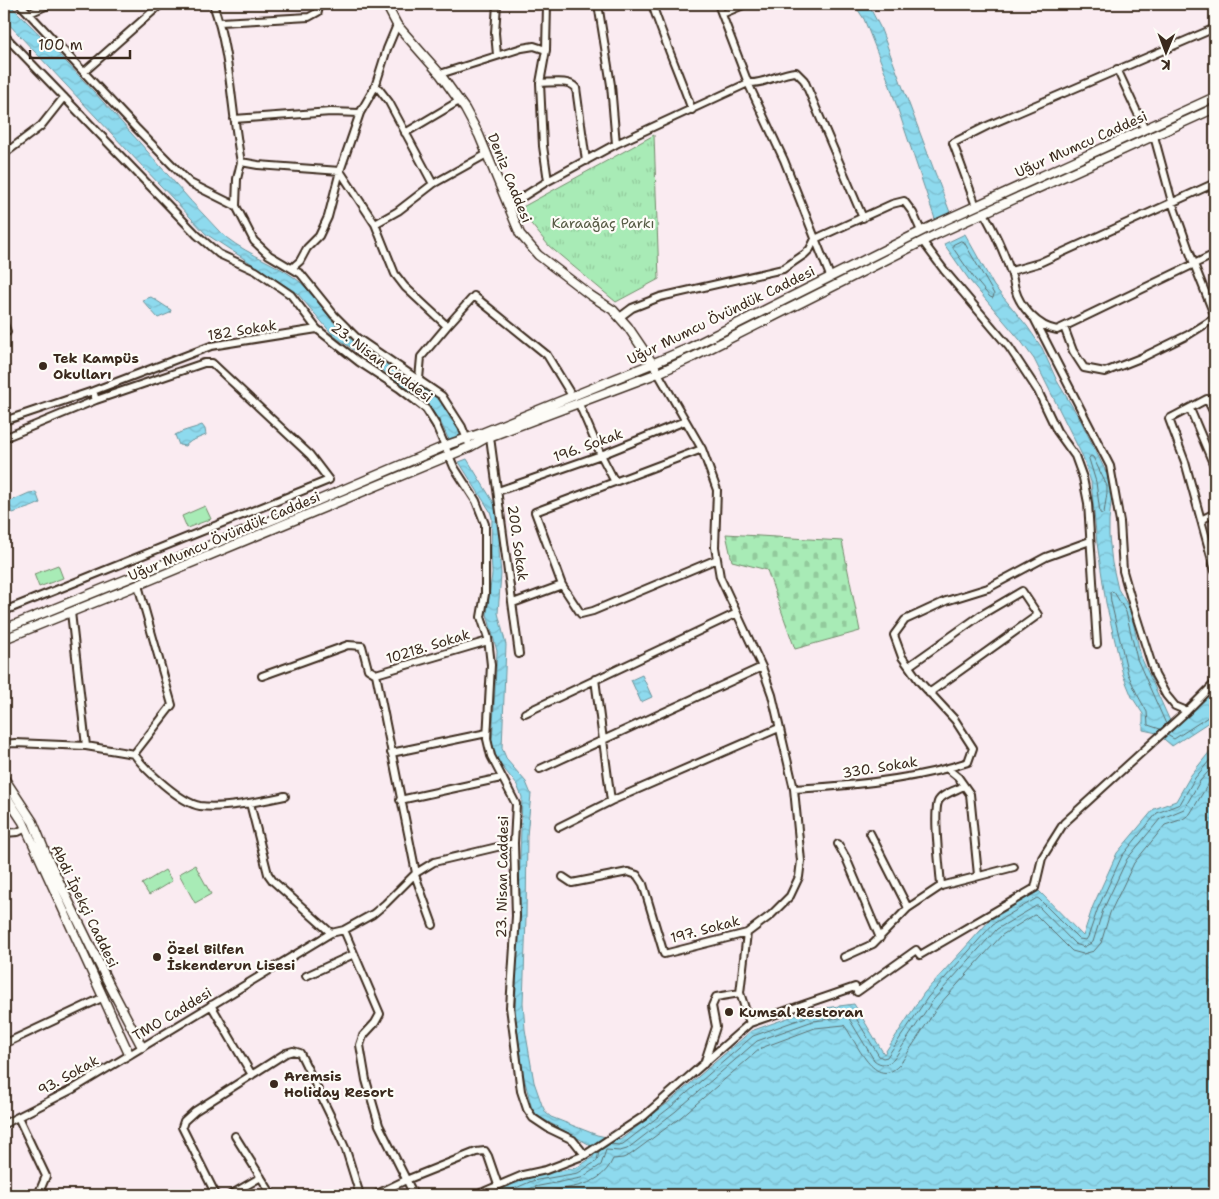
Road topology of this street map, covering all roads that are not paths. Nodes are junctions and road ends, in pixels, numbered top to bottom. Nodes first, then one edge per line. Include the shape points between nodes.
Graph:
1 (20, 4) edge
2 (50, 4) edge
3 (161, 4) edge
4 (213, 4) edge
5 (318, 4) edge
6 (386, 4) edge
7 (497, 4) edge
8 (547, 4) edge
9 (598, 4) edge
10 (652, 4) edge
11 (718, 4) edge
12 (746, 4) edge
13 (30, 14) junction
14 (722, 14) junction
15 (220, 22) junction
16 (398, 25) junction
17 (1215, 28) edge
18 (4, 35) edge
19 (10, 41) junction
20 (4, 46) edge
21 (546, 50) junction
22 (497, 55) junction
23 (1117, 69) junction
24 (84, 72) junction
25 (440, 74) junction
26 (540, 83) junction
27 (748, 84) junction
28 (375, 86) junction
29 (64, 97) junction
30 (1215, 97) edge
31 (459, 101) junction
32 (1215, 108) edge
33 (692, 110) junction
34 (360, 113) junction
35 (234, 119) junction
36 (1145, 129) junction
37 (405, 133) junction
38 (1154, 136) junction
39 (616, 144) junction
40 (4, 154) edge
41 (487, 154) junction
42 (586, 160) junction
43 (241, 162) junction
44 (340, 171) junction
45 (548, 181) junction
46 (1215, 183) edge
47 (433, 184) junction
48 (1172, 202) junction
49 (236, 206) junction
50 (508, 206) junction
51 (976, 206) junction
52 (984, 213) junction
53 (863, 218) junction
54 (375, 224) junction
55 (932, 226) joint
56 (921, 231) junction
57 (937, 234) joint
58 (815, 239) junction
59 (923, 242) junction
60 (1215, 254) edge
61 (1194, 264) junction
62 (292, 268) junction
63 (1011, 271) junction
64 (830, 276) junction
65 (620, 317) junction
66 (1215, 318) edge
67 (1035, 320) junction
68 (4, 324) edge
69 (447, 326) junction
70 (1064, 327) junction
71 (317, 329) junction
72 (7, 332) dead end
73 (654, 363) junction
74 (658, 373) junction
75 (419, 379) junction
76 (92, 390) junction
77 (572, 396) junction
78 (96, 400) junction
79 (579, 404) junction
80 (1190, 409) junction
81 (1215, 415) edge
82 (4, 421) edge
83 (685, 421) junction
84 (490, 437) junction
85 (4, 438) edge
86 (463, 439) junction
87 (448, 445) junction
88 (467, 448) junction
89 (702, 449) junction
90 (451, 454) junction
91 (601, 455) junction
92 (1215, 468) edge
93 (615, 482) junction
94 (498, 491) junction
95 (1215, 513) edge
96 (1201, 520) junction
97 (1090, 541) junction
98 (717, 559) junction
99 (1215, 571) edge
100 (138, 585) junction
101 (562, 585) junction
102 (514, 603) junction
103 (4, 611) edge
104 (70, 612) junction
105 (737, 613) junction
106 (4, 629) edge
107 (4, 639) edge
108 (488, 641) junction
109 (1097, 644) dead end
110 (519, 654) dead end
111 (908, 666) junction
112 (762, 667) junction
113 (376, 674) junction
114 (262, 676) dead end
115 (596, 680) junction
116 (1215, 683) edge
117 (929, 692) junction
118 (1187, 711) junction
119 (525, 713) dead end
120 (779, 728) junction
121 (487, 733) junction
122 (602, 740) junction
123 (4, 744) edge
124 (86, 746) junction
125 (391, 752) junction
126 (134, 754) junction
127 (540, 769) dead end
128 (948, 769) junction
129 (4, 778) edge
130 (501, 778) junction
131 (964, 786) junction
132 (794, 789) junction
133 (4, 793) edge
134 (285, 796) dead end
135 (400, 800) junction
136 (611, 801) junction
137 (250, 802) junction
138 (559, 827) dead end
139 (26, 828) junction
140 (4, 833) edge
141 (870, 833) dead end
142 (514, 843) junction
143 (838, 844) dead end
144 (1014, 867) dead end
145 (415, 874) junction
146 (978, 875) junction
147 (563, 877) dead end
148 (941, 886) junction
149 (908, 908) junction
150 (433, 925) dead end
151 (344, 930) junction
152 (331, 933) junction
153 (747, 933) junction
154 (880, 938) junction
155 (354, 954) junction
156 (844, 957) dead end
157 (306, 976) dead end
158 (740, 993) junction
159 (104, 997) junction
160 (211, 1006) junction
161 (750, 1023) junction
162 (4, 1044) edge
163 (142, 1047) junction
164 (129, 1054) junction
165 (704, 1065) junction
166 (252, 1075) junction
167 (18, 1116) junction
168 (4, 1124) edge
169 (236, 1136) dead end
170 (585, 1156) junction
171 (261, 1177) junction
172 (406, 1180) junction
173 (498, 1185) junction
174 (377, 1194) dead end
175 (38, 1195) edge
176 (216, 1195) edge
177 (230, 1195) edge
178 (272, 1195) edge
179 (360, 1195) edge
180 (414, 1195) edge
181 (476, 1195) edge

1 - 13 street
2 - 13 street
3 - 24 street
4 - 15 street
5 - 15 street via 318,12 309,17
6 - 16 street, Deniz Caddesi
7 - 22 street
8 - 21 street
9 - 39 street via 611,85
10 - 33 street
11 - 14 street
12 - 14 street
13 - 24 street
14 - 27 street
15 - 35 street
16 - 25 street, Deniz Caddesi
16 - 28 street
17 - 23 street
18 - 19 street, 23. Nisan Caddesi
19 - 20 street
19 - 29 street, 23. Nisan Caddesi
21 - 22 street via 534,46
21 - 26 street
22 - 25 street
23 - 36 street
23 - 51 street via 953,143
24 - 49 street via 190,183
25 - 31 street, Deniz Caddesi
26 - 42 street via 564,82 576,88
26 - 45 street
27 - 33 street
27 - 53 street via 758,84 789,72 796,72 802,78
27 - 58 street via 784,160
28 - 34 street
28 - 37 street via 389,102
29 - 40 street via 41,126
29 - 71 street, 23. Nisan Caddesi via 197,235 219,254 256,271 291,295
30 - 36 street, Uğur Mumcu Caddesi
31 - 37 street
31 - 41 street, Deniz Caddesi
32 - 38 street, Uğur Mumcu Caddesi
33 - 39 street
34 - 35 street
34 - 44 street
35 - 43 street
36 - 51 street, Uğur Mumcu Caddesi
37 - 47 street
38 - 48 street
38 - 52 street, Uğur Mumcu Caddesi
39 - 42 street
41 - 47 street
41 - 50 street, Deniz Caddesi
42 - 45 street
43 - 44 street
43 - 49 street
44 - 54 street
44 - 62 street via 320,236
45 - 50 street
46 - 48 street
47 - 54 street
48 - 61 street
48 - 63 street via 1039,263
49 - 62 street via 254,241 269,255
50 - 65 street, Deniz Caddesi via 520,234 538,255
51 - 55 street, Uğur Mumcu Caddesi
52 - 57 street, Uğur Mumcu Caddesi
52 - 63 street
53 - 56 street via 904,201
53 - 58 street
54 - 69 street via 395,274
55 - 56 street, Uğur Mumcu Övündük Caddesi
56 - 64 street, Uğur Mumcu Övündük Caddesi
57 - 59 street, Uğur Mumcu Övündük Caddesi
58 - 64 street
58 - 65 street via 806,254 782,269 660,297 632,308
59 - 74 street, Uğur Mumcu Övündük Caddesi
59 - 97 street via 1010,347 1038,391 1057,431 1075,456 1088,503
60 - 61 street
61 - 66 street
61 - 70 street
62 - 75 street via 301,274 357,338
63 - 67 street via 1015,291
64 - 73 street, Uğur Mumcu Övündük Caddesi
65 - 73 street, Deniz Caddesi
66 - 70 street via 1188,335 1105,372 1084,368
67 - 70 street via 1050,329
67 - 118 street via 1110,466 1120,522 1123,571 1133,606 1155,674 1175,706
68 - 72 street
69 - 75 street via 422,357
69 - 77 street via 474,296 547,355
71 - 76 street, 182 Sokak via 211,346
71 - 87 street, 23. Nisan Caddesi via 426,408
73 - 74 street, Deniz Caddesi
73 - 77 street, Uğur Mumcu Övündük Caddesi
74 - 79 street, Uğur Mumcu Övündük Caddesi
74 - 83 street
75 - 86 street via 442,396 452,410
76 - 78 street
76 - 82 street, 182 Sokak
77 - 86 street, Uğur Mumcu Övündük Caddesi
78 - 85 street
78 - 103 street via 212,362 310,455 329,480
79 - 84 street, Uğur Mumcu Övündük Caddesi
79 - 91 street
80 - 81 street via 1206,399
80 - 92 street
80 - 96 street via 1169,420
83 - 89 street
83 - 91 street, 196. Sokak
84 - 88 street, Uğur Mumcu Övündük Caddesi
84 - 94 street, 200. Sokak
86 - 87 street, Uğur Mumcu Övündük Caddesi
86 - 88 street
87 - 90 street, 23. Nisan Caddesi
87 - 106 street, Uğur Mumcu Övündük Caddesi
88 - 90 street, Uğur Mumcu Övündük Caddesi
89 - 93 street, 200. Sokak
89 - 98 street via 717,490
90 - 100 street, Uğur Mumcu Övündük Caddesi
90 - 108 street, 23. Nisan Caddesi via 454,467 476,501 485,524 485,594 481,617
91 - 93 street
91 - 94 street, 196. Sokak
93 - 101 street, 200. Sokak via 535,512
94 - 102 street, 200. Sokak
95 - 96 street
96 - 99 street
97 - 109 street
97 - 111 street via 1046,558 988,588 946,601 906,620 894,635
98 - 101 street via 581,614
98 - 105 street via 720,577
100 - 104 street, Uğur Mumcu Övündük Caddesi
100 - 126 street via 172,704
101 - 102 street
102 - 110 street, 200. Sokak
104 - 107 street, Uğur Mumcu Övündük Caddesi
104 - 124 street
105 - 112 street
105 - 115 street
108 - 113 street, 10218. Sokak
108 - 121 street, 23. Nisan Caddesi via 491,665
111 - 117 street
111 - 117 street via 1022,591 1038,615
112 - 120 street
112 - 122 street
113 - 114 street via 368,669 362,646 348,646
113 - 125 street
115 - 119 street
115 - 122 street
116 - 118 street
117 - 128 street, 330. Sokak via 955,720 973,748 968,762
118 - 161 street via 1064,823 1042,858 1034,888 920,955 916,950 857,992 855,987
120 - 132 street
120 - 136 street
121 - 125 street
121 - 130 street, 23. Nisan Caddesi via 490,756
122 - 127 street
122 - 136 street
123 - 124 street
124 - 126 street
125 - 135 street
126 - 137 street via 144,767 192,803 200,806
128 - 131 street
128 - 132 street, 330. Sokak via 862,784
129 - 163 street, Abdi İpekçi Caddesi via 33,822 48,859
130 - 135 street
130 - 142 street, 23. Nisan Caddesi via 516,804
131 - 146 street via 970,794
131 - 148 street via 941,798 938,803
132 - 153 street, 197. Sokak via 801,862 799,877 790,896
133 - 139 street, Abdi İpekçi Caddesi
134 - 137 street
135 - 145 street
136 - 138 street
137 - 152 street via 268,874
139 - 140 street
139 - 159 street, Abdi İpekçi Caddesi
141 - 149 street
142 - 145 street, TMO Caddesi via 434,862
142 - 170 street, 23. Nisan Caddesi via 516,916 510,1008 521,1091 533,1118 573,1140
143 - 154 street
144 - 146 street
145 - 150 street
145 - 151 street, TMO Caddesi via 373,914
146 - 148 street
147 - 153 street, 197. Sokak via 572,883 628,872 637,875 643,884 664,954
148 - 149 street
149 - 154 street
151 - 152 street, TMO Caddesi
151 - 155 street
152 - 160 street, TMO Caddesi
153 - 158 street
154 - 156 street
155 - 157 street
155 - 172 street via 380,1014 360,1045 366,1080 379,1125
158 - 161 street
158 - 165 street via 716,997 712,1006 716,1027
159 - 162 street
159 - 164 street, Abdi İpekçi Caddesi
160 - 163 street, TMO Caddesi
160 - 166 street
161 - 165 street
163 - 164 street, TMO Caddesi
164 - 167 street, 93. Sokak via 73,1089
165 - 170 street via 644,1116
166 - 176 street via 184,1121 182,1128
166 - 179 street via 286,1053 300,1053 346,1150
167 - 168 street, 93. Sokak
167 - 175 street via 46,1176
169 - 171 street
170 - 173 street
171 - 177 street
171 - 178 street
172 - 173 street via 484,1151
172 - 174 street
172 - 180 street
173 - 181 street

